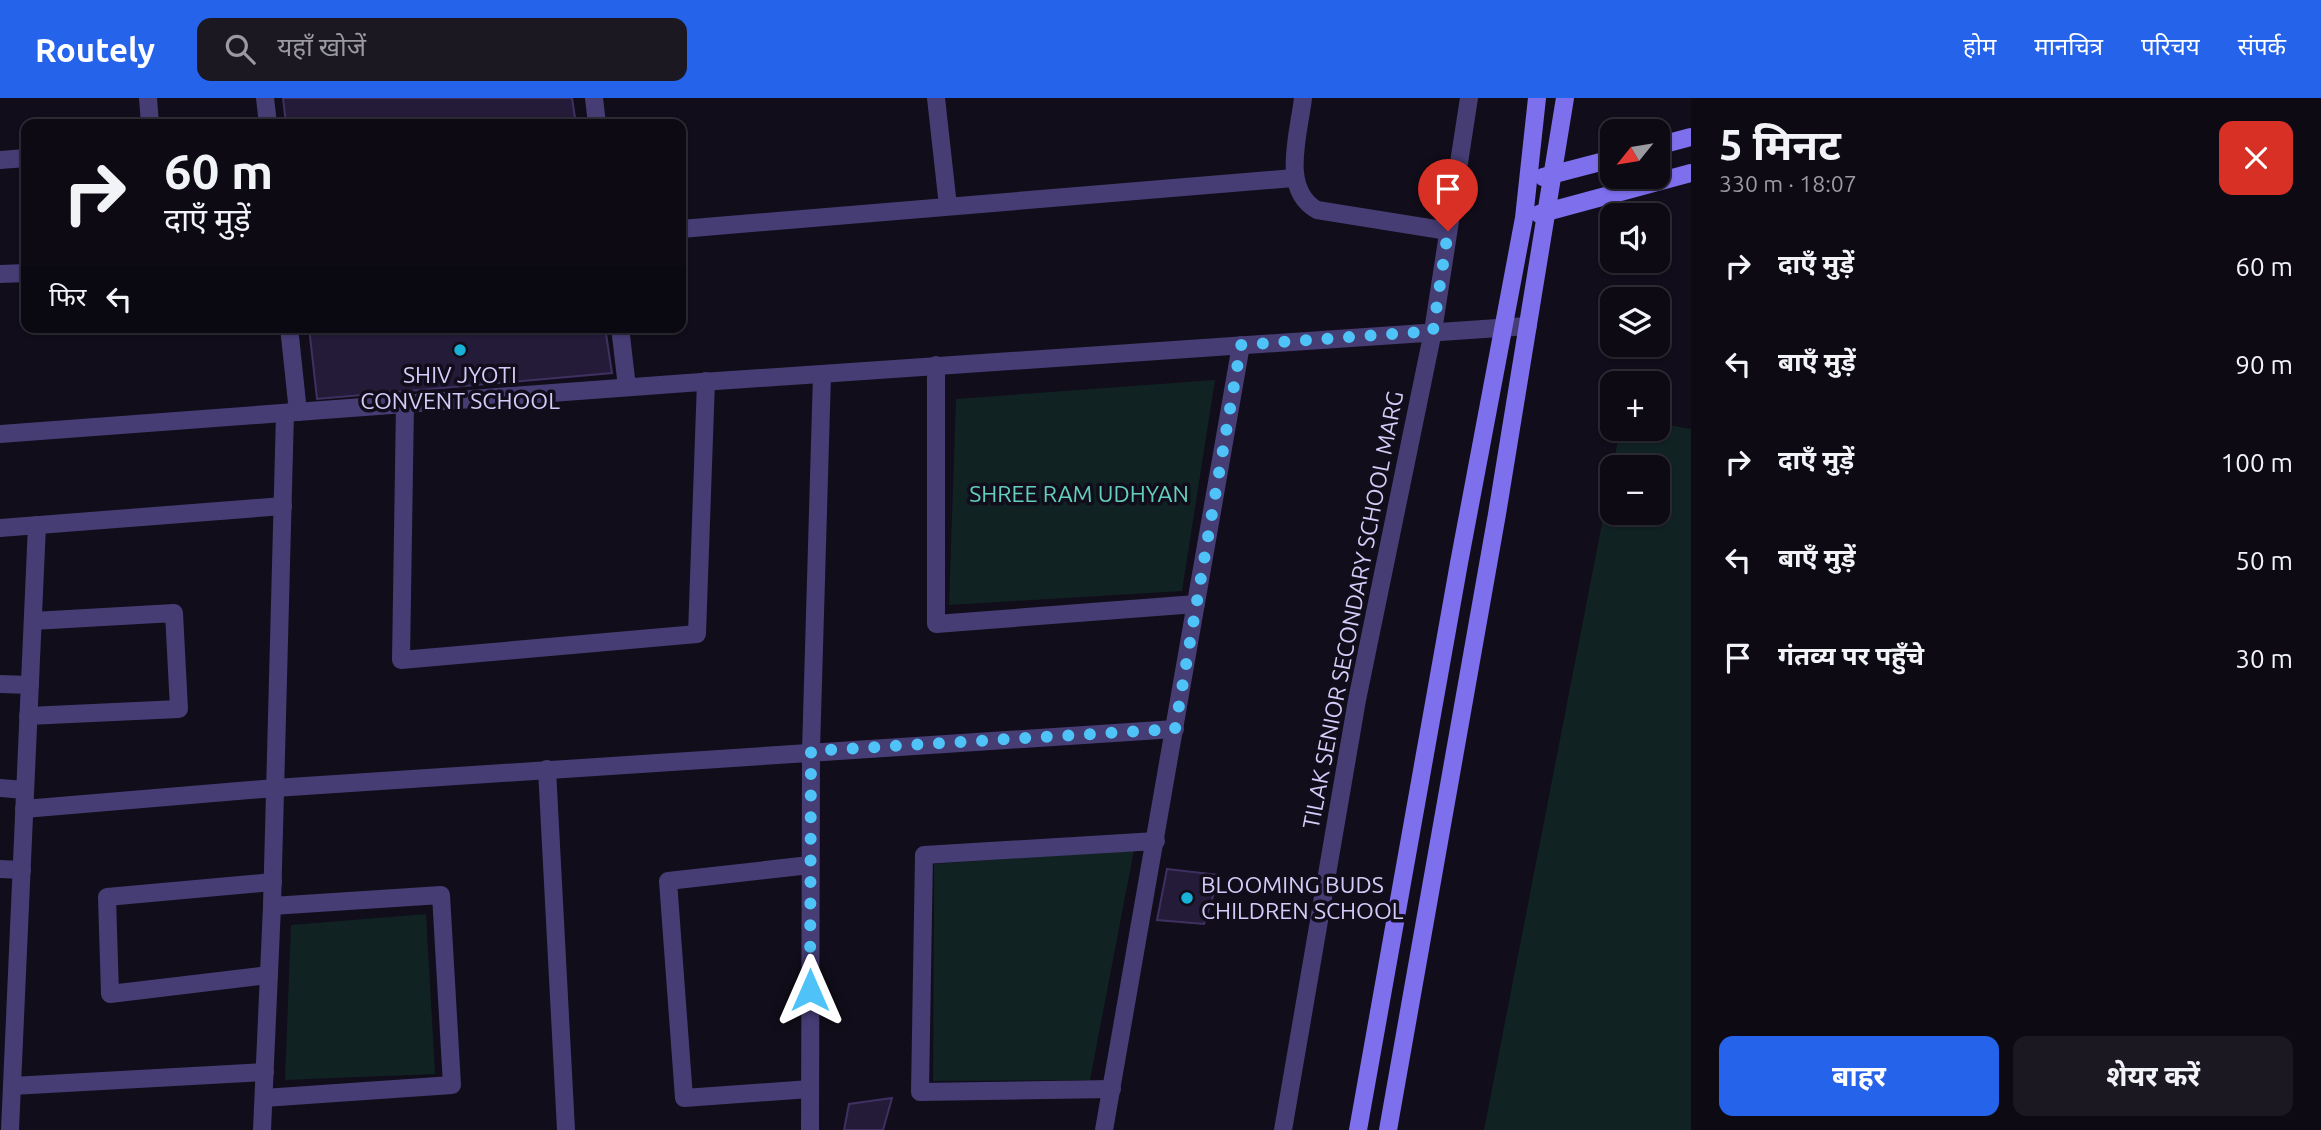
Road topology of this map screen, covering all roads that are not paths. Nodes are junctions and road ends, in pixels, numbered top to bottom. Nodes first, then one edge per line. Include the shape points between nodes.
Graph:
1 (148, 98) edge
2 (265, 98) edge
3 (594, 98) edge
4 (936, 98) edge
5 (1303, 98) edge
6 (1469, 98) edge
7 (1537, 98) edge
8 (1565, 98) edge
9 (150, 119) edge
10 (267, 119) edge
11 (596, 119) edge
12 (1691, 137) edge
13 (1670, 143) edge
14 (21, 158) edge
15 (0, 160) edge
16 (1600, 162) edge
17 (1691, 173) edge
18 (1553, 174) junction
19 (1293, 178) junction
20 (1530, 180) junction
21 (948, 206) junction
22 (1547, 212) junction
23 (1524, 218) junction
24 (686, 229) edge
25 (1448, 231) junction
26 (21, 273) edge
27 (0, 274) edge
28 (1528, 326) junction
29 (1504, 327) junction
30 (1433, 331) junction
31 (289, 333) edge
32 (621, 333) edge
33 (1241, 345) junction
34 (936, 365) junction
35 (822, 374) junction
36 (706, 382) junction
37 (627, 387) junction
38 (405, 404) junction
39 (291, 412) junction
40 (0, 434) edge
41 (283, 506) junction
42 (37, 525) junction
43 (0, 528) edge
44 (1196, 604) junction
45 (33, 621) junction
46 (0, 684) edge
47 (30, 685) junction
48 (28, 716) junction
49 (1175, 729) junction
50 (811, 751) junction
51 (547, 769) junction
52 (275, 788) junction
53 (0, 789) edge
54 (25, 790) junction
55 (24, 809) junction
56 (1156, 841) junction
57 (810, 865) junction
58 (0, 869) edge
59 (22, 870) junction
60 (273, 882) junction
61 (272, 906) junction
62 (9, 967) edge
63 (269, 975) junction
64 (265, 1072) junction
65 (12, 1086) junction
66 (810, 1089) junction
67 (1112, 1089) junction
68 (264, 1098) junction
69 (10, 1130) edge
70 (262, 1130) edge
71 (566, 1130) edge
72 (810, 1130) edge
73 (1104, 1130) edge
74 (1283, 1130) edge
75 (1358, 1130) edge
76 (1388, 1130) edge

1 - 9 street
2 - 10 street
3 - 11 street
4 - 21 street
5 - 19 street
6 - 25 street, TILAK SENIOR SECONDARY SCHOOL MARG
7 - 20 street
8 - 18 street
12 - 13 street
14 - 15 street
16 - 18 street
17 - 22 street
18 - 20 street
18 - 22 street
19 - 21 street
19 - 25 street via 1305,203 1317,210
20 - 23 street
21 - 24 street
22 - 23 street
22 - 28 street
23 - 29 street
25 - 30 street, TILAK SENIOR SECONDARY SCHOOL MARG
26 - 27 street
28 - 29 street
28 - 76 street
29 - 30 street
29 - 75 street
30 - 33 street
30 - 74 street, TILAK SENIOR SECONDARY SCHOOL MARG via 1357,700
31 - 39 street
32 - 37 street
33 - 34 street
33 - 44 street
34 - 35 street
34 - 44 street via 936,624
35 - 36 street
35 - 50 street
36 - 37 street
36 - 38 street via 697,634 401,660
37 - 38 street
38 - 39 street
39 - 40 street
39 - 41 street
41 - 42 street
41 - 52 street
42 - 43 street
42 - 45 street
44 - 49 street
45 - 47 street
45 - 48 street via 174,613 179,709
46 - 47 street
47 - 48 street
48 - 54 street
49 - 50 street
49 - 56 street
50 - 51 street
50 - 57 street
51 - 52 street
51 - 71 street
52 - 55 street
52 - 60 street
53 - 54 street
54 - 55 street
55 - 59 street
56 - 67 street
56 - 67 street via 924,855 920,1092
57 - 66 street
57 - 66 street via 668,881 684,1098
58 - 59 street
59 - 62 street
60 - 61 street
60 - 63 street via 107,897 110,993
61 - 63 street
61 - 68 street via 441,895 452,1085
62 - 65 street
63 - 64 street
64 - 65 street
64 - 68 street
65 - 69 street
66 - 72 street
67 - 73 street
68 - 70 street

